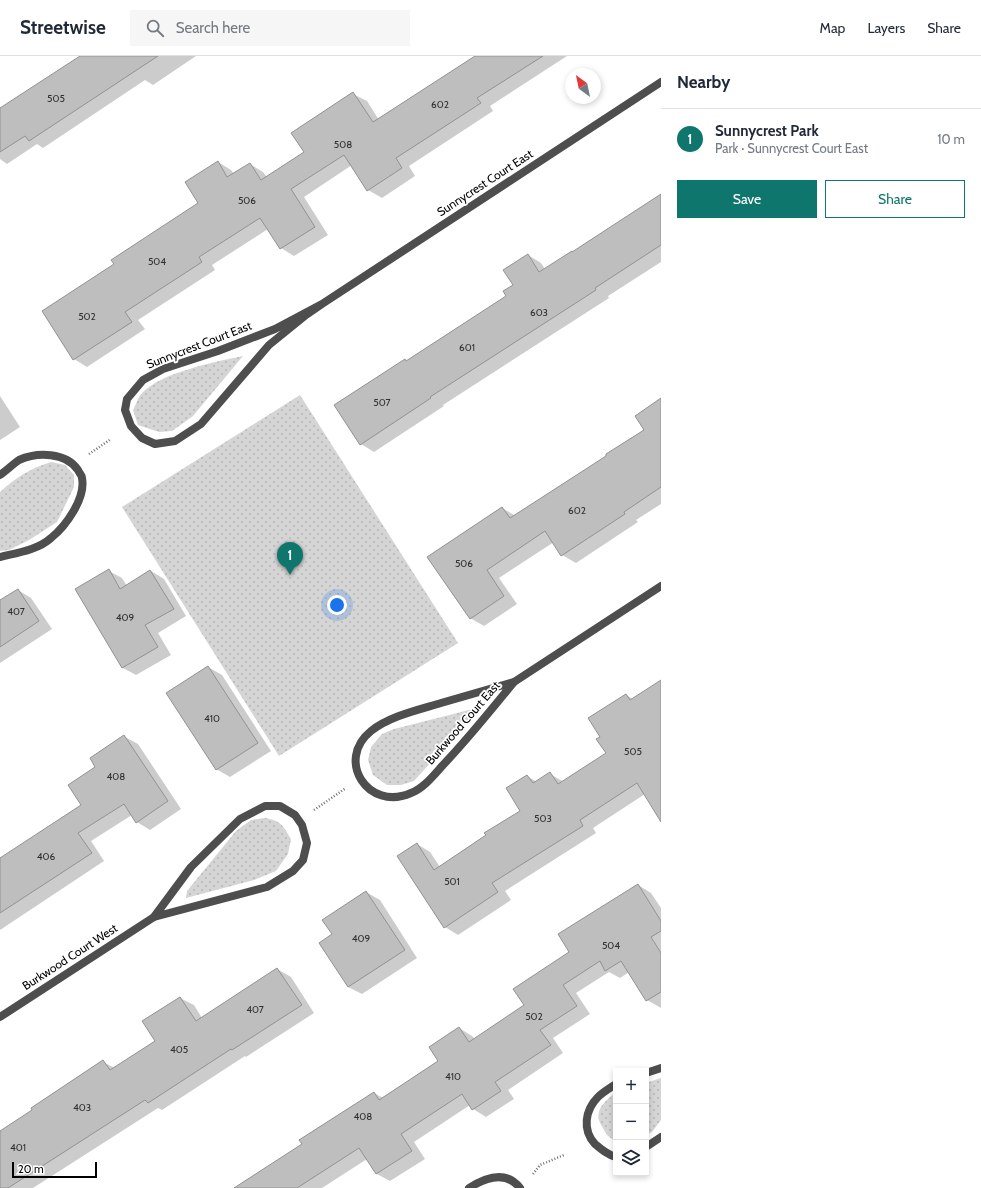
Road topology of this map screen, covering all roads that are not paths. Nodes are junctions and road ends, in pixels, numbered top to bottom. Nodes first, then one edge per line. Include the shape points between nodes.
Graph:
1 (661, 82) edge
2 (322, 304) junction
3 (0, 475) edge
4 (0, 557) edge
5 (661, 586) edge
6 (514, 682) junction
7 (154, 916) junction
8 (0, 1017) edge
9 (661, 1068) edge
10 (649, 1072) edge
11 (613, 1086) edge
12 (661, 1137) edge
13 (649, 1145) edge
14 (613, 1156) edge
15 (469, 1188) edge
16 (520, 1188) edge

1 - 2 street, Sunnycrest Court East
2 - 2 street, Sunnycrest Court East via 275,329 163,369 142,380 127,399 125,410 131,426 142,438 155,444 174,441 201,424 269,345
3 - 4 street via 19,461 38,455 56,456 74,464 82,477 82,494 68,520 50,539 27,551
5 - 6 street, Burkwood Court East
6 - 6 street, Burkwood Court East via 402,714 372,730 363,738 356,756 357,771 365,786 379,795 396,798 413,793 431,779 461,747
7 - 7 street, Burkwood Court West via 267,887 293,872 303,860 307,843 302,825 295,815 280,806 265,806 240,819 192,867
7 - 8 street, Burkwood Court West
9 - 10 street
11 - 14 street via 598,1097 588,1112 586,1125 591,1139 604,1152
12 - 13 street
15 - 16 street via 478,1182 499,1176 516,1182

